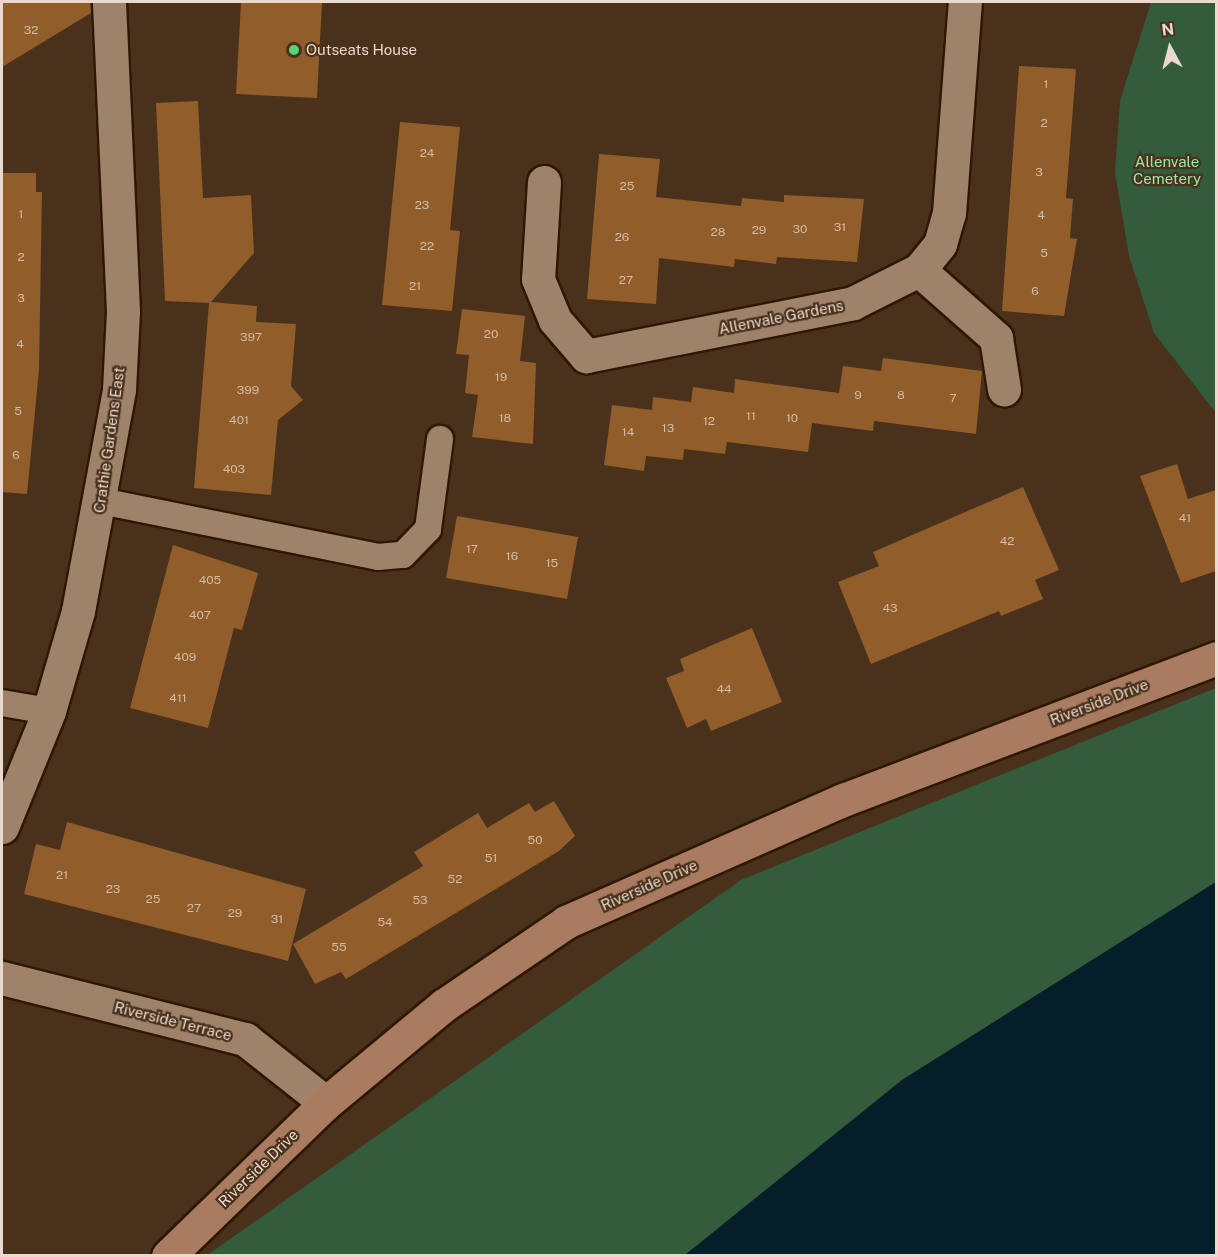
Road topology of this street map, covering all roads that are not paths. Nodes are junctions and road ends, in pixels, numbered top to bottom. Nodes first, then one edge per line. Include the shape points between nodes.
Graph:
1 (109, 2) edge
2 (965, 2) edge
3 (544, 182) dead end
4 (919, 270) junction
5 (1004, 389) dead end
6 (440, 439) dead end
7 (101, 501) junction
8 (1216, 658) edge
9 (2, 703) edge
10 (49, 711) junction
11 (2, 827) edge
12 (2, 978) edge
13 (326, 1103) junction
14 (168, 1256) edge

1 - 7 street, Crathie Gardens East via 123,311 119,390
2 - 4 street, Allenvale Gardens via 949,213 940,244
3 - 4 street, Allenvale Gardens via 538,279 555,320 586,356 853,303
4 - 5 street via 996,338
6 - 7 lane via 428,529 403,555 378,557
7 - 10 street, Crathie Gardens East
8 - 13 street, Riverside Drive via 843,801 567,922 444,1005
9 - 10 lane
10 - 11 street, Crathie Gardens East
12 - 13 street, Riverside Terrace via 245,1039
13 - 14 street, Riverside Drive

